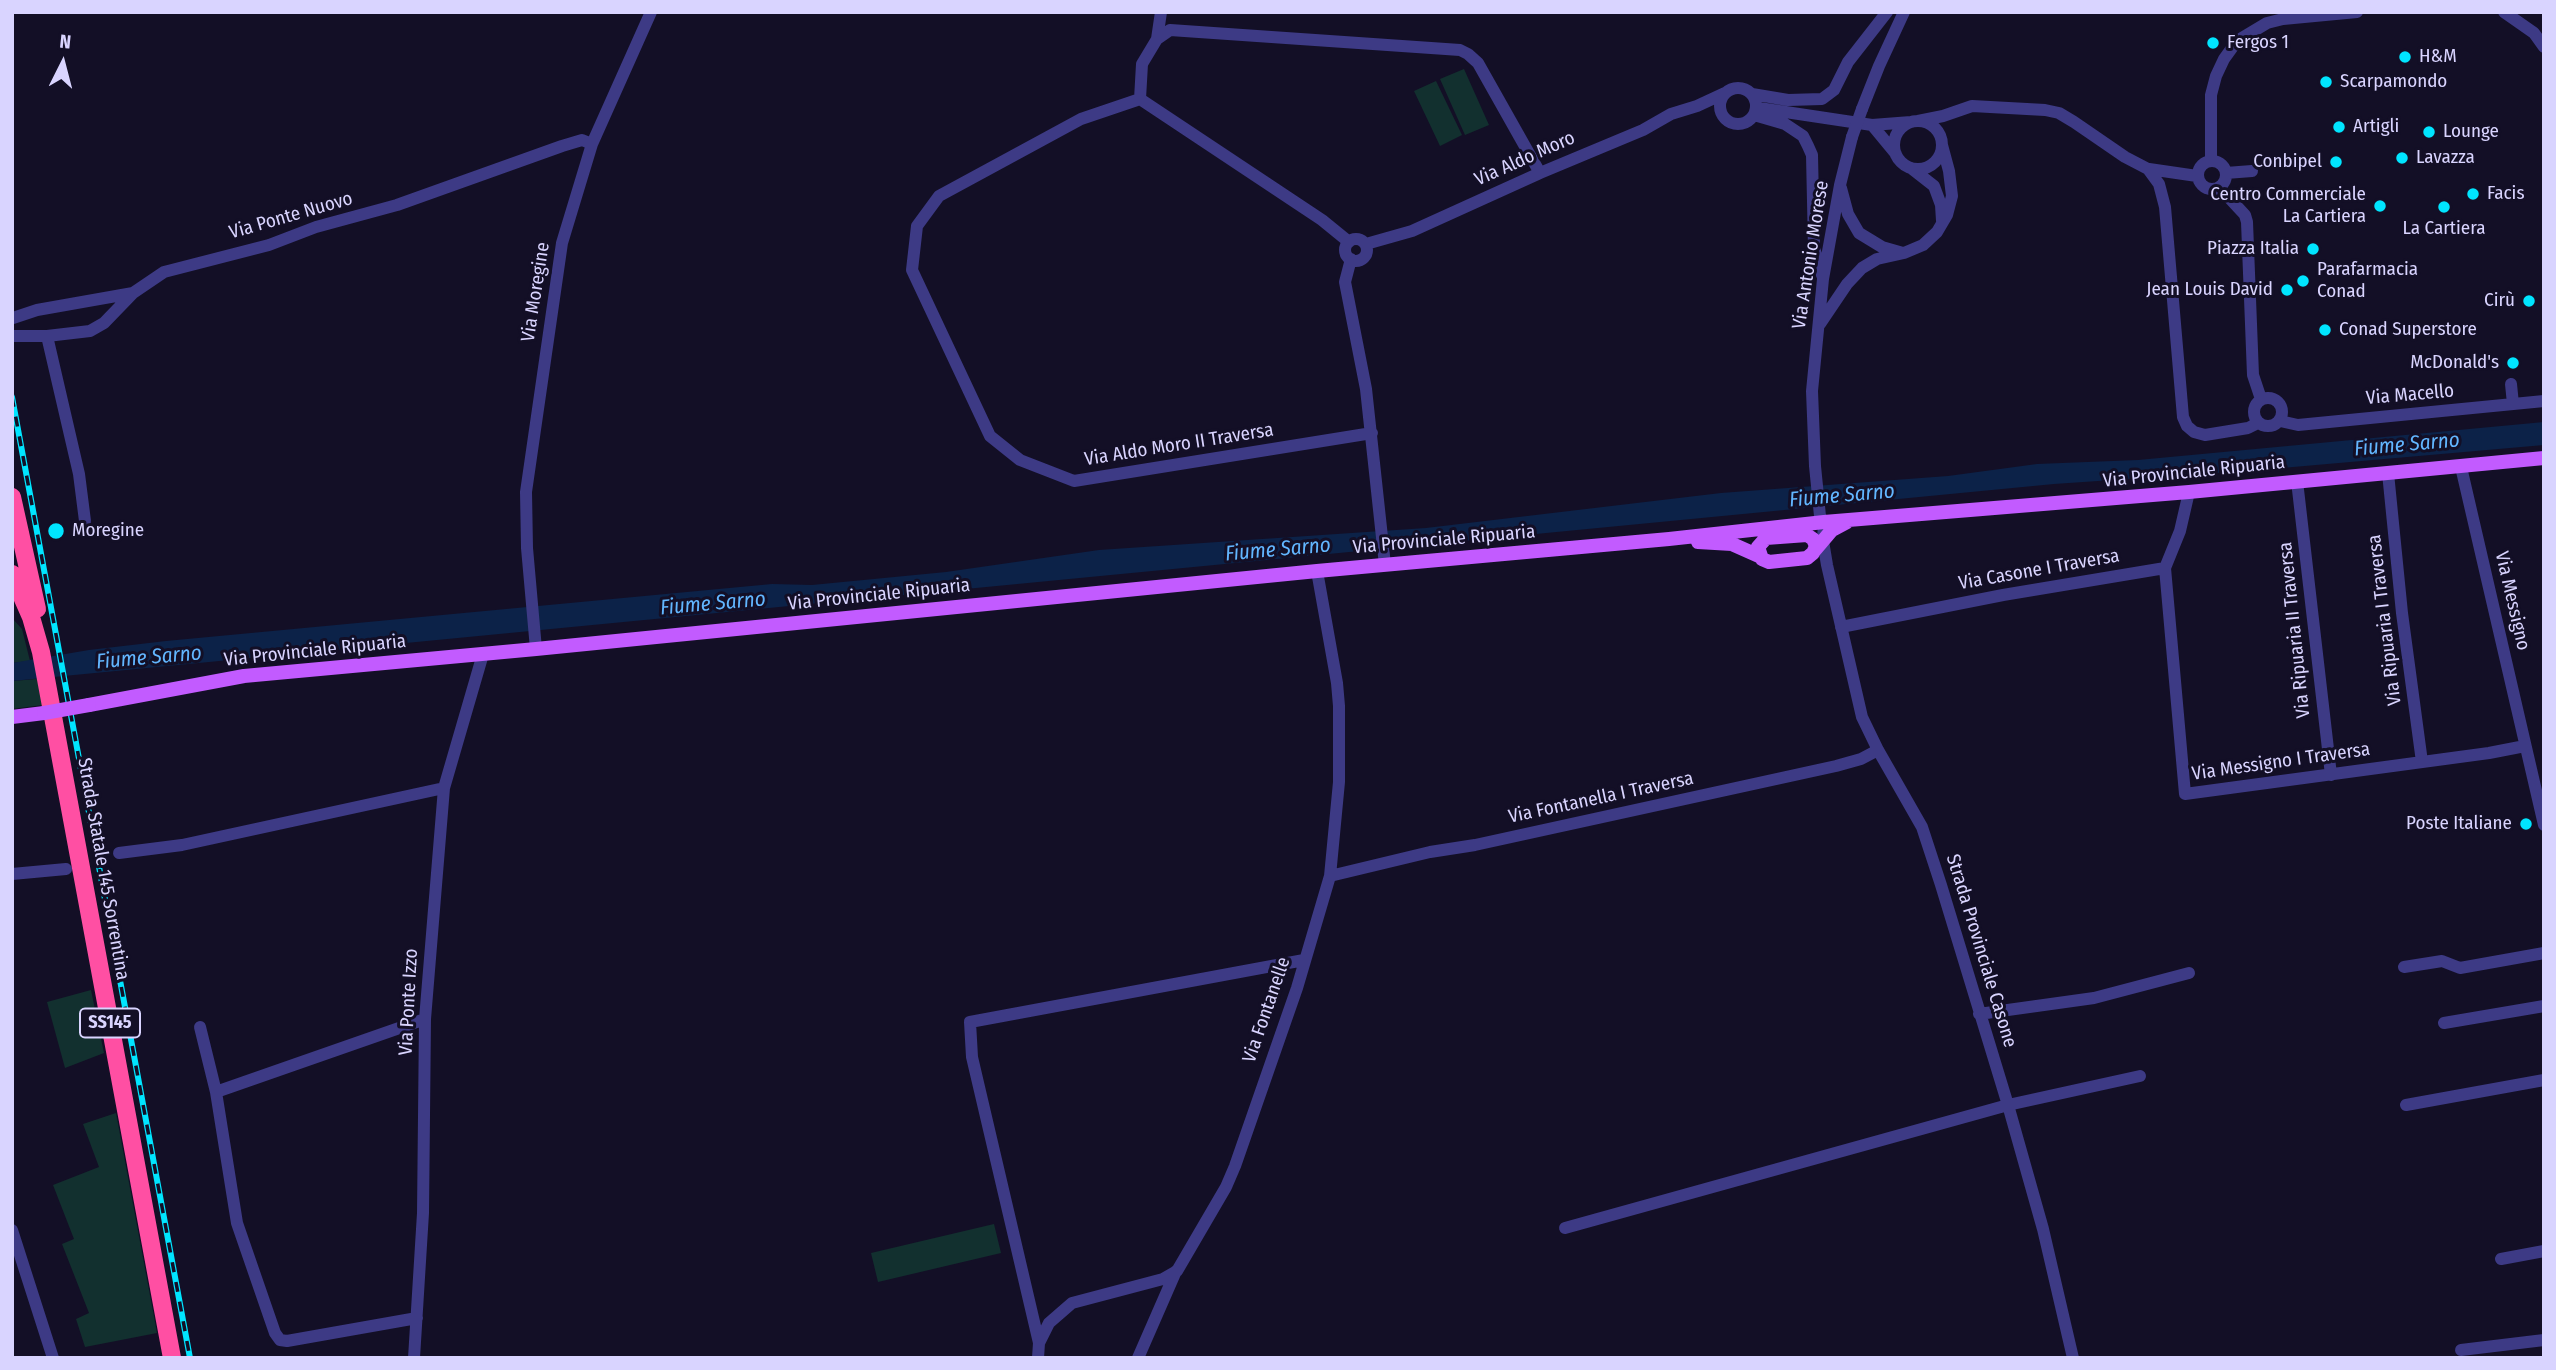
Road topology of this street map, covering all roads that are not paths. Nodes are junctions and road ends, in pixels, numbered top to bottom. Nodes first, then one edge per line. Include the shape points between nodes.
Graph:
1 (651, 12) edge
2 (1161, 12) edge
3 (1886, 12) edge
4 (1905, 12) edge
5 (2357, 12) edge
6 (2504, 12) edge
7 (1157, 39) junction
8 (2544, 47) edge
9 (1725, 93) junction
10 (1752, 94) junction
11 (1140, 99) junction
12 (1697, 106) junction
13 (1755, 111) junction
14 (1953, 112) junction
15 (1725, 119) junction
16 (1914, 122) junction
17 (1871, 125) junction
18 (1942, 142) junction
19 (592, 144) junction
20 (1896, 154) junction
21 (2211, 160) junction
22 (1910, 167) junction
23 (2148, 169) junction
24 (2252, 171) dead end
25 (1540, 173) junction
26 (2226, 173) junction
27 (2197, 176) junction
28 (1840, 185) junction
29 (2219, 187) junction
30 (1941, 225) junction
31 (1349, 242) junction
32 (1366, 244) junction
33 (1904, 253) junction
34 (1351, 259) junction
35 (1823, 279) junction
36 (133, 293) junction
37 (13, 318) edge
38 (1818, 327) junction
39 (12, 336) edge
40 (47, 336) junction
41 (2511, 383) dead end
42 (2261, 399) junction
43 (2544, 401) edge
44 (2513, 404) junction
45 (2280, 421) junction
46 (2258, 423) junction
47 (1372, 433) junction
48 (2544, 458) edge
49 (2461, 467) junction
50 (2388, 473) junction
51 (2297, 481) junction
52 (2189, 492) junction
53 (12, 497) edge
54 (85, 521) dead end
55 (1786, 527) junction
56 (1816, 535) junction
57 (1766, 538) junction
58 (1669, 539) junction
59 (1759, 556) junction
60 (1385, 561) junction
61 (2165, 568) junction
62 (1317, 570) junction
63 (12, 574) edge
64 (12, 600) edge
65 (1841, 627) junction
66 (39, 644) junction
67 (536, 649) junction
68 (483, 654) junction
69 (12, 717) edge
70 (2525, 746) junction
71 (1878, 750) junction
72 (2422, 762) junction
73 (2330, 775) junction
74 (443, 788) junction
75 (2544, 825) edge
76 (119, 853) dead end
77 (66, 869) dead end
78 (12, 874) edge
79 (1330, 876) junction
80 (2544, 953) edge
81 (1304, 960) junction
82 (2404, 967) dead end
83 (2189, 972) dead end
84 (2544, 1006) edge
85 (1979, 1014) junction
86 (425, 1019) junction
87 (2444, 1023) dead end
88 (200, 1027) dead end
89 (2140, 1076) dead end
90 (2544, 1080) edge
91 (216, 1092) junction
92 (2008, 1105) junction
93 (2406, 1105) dead end
94 (1565, 1228) dead end
95 (12, 1230) edge
96 (2544, 1251) edge
97 (2501, 1258) dead end
98 (1177, 1270) junction
99 (417, 1318) junction
100 (2544, 1340) edge
101 (1039, 1343) junction
102 (2461, 1350) dead end
103 (53, 1358) edge
104 (172, 1358) edge
105 (414, 1358) edge
106 (1038, 1358) edge
107 (1138, 1358) edge
108 (2073, 1358) edge

1 - 19 street, Via Moregine
2 - 7 street
3 - 10 street via 1848,62 1835,90 1822,99
4 - 28 street, Via Antonio Morese, bridge via 1862,109
5 - 21 street via 2283,19 2237,41 2213,85
6 - 8 street via 2528,27
7 - 11 street via 1142,64
7 - 25 street via 1170,30 1460,50 1478,63
9 - 10 street via 1741,88
9 - 12 street, Via Aldo Moro
9 - 15 street via 1720,103
10 - 13 street
11 - 31 street
11 - 47 street, Via Aldo Moro II Traversa via 1081,119 939,197 917,226 912,270 990,436 1020,460 1074,481
12 - 15 street
12 - 25 street, Via Aldo Moro
13 - 15 street via 1741,124
13 - 17 street
13 - 35 street via 1803,136 1812,155 1814,248
14 - 16 street
14 - 18 street
14 - 23 street via 1984,105 2059,113
16 - 17 street
16 - 18 street via 1935,128
16 - 20 street via 1897,135
17 - 20 street
18 - 22 street via 1934,163 1923,169
18 - 30 street via 1952,196
19 - 36 street, Via Ponte Nuovo via 582,140 397,205 174,269
19 - 67 street, Via Moregine via 562,243 531,446 526,492
20 - 22 street
21 - 26 street via 2220,163
21 - 27 street via 2202,163
22 - 30 street via 1927,178 1939,196
23 - 27 street
23 - 46 street via 2159,184 2165,207 2183,417 2194,432 2204,435
24 - 26 street
25 - 32 street, Via Aldo Moro via 1412,231
26 - 29 street
27 - 29 street via 2205,187
28 - 33 street via 1859,233 1881,247
28 - 35 street, Via Antonio Morese
29 - 42 street via 2247,222 2253,374
30 - 33 street via 1930,240
31 - 32 street via 1360,239
31 - 34 street via 1346,251
32 - 34 street via 1366,256
33 - 38 street via 1861,268
34 - 47 street via 1345,282
35 - 38 street, Via Antonio Morese
36 - 37 street
36 - 40 street, Via Ponte Nuovo via 98,328
38 - 56 street, Via Antonio Morese via 1812,391
39 - 40 street, Via Ponte Nuovo
40 - 54 street via 79,474
41 - 44 street
42 - 45 street via 2279,403
42 - 46 street via 2253,410
43 - 44 street, Via Macello
44 - 45 street, Via Macello via 2298,425
45 - 46 street via 2272,426
47 - 60 street
48 - 49 main road, Via Provinciale Ripuaria
49 - 50 main road, Via Provinciale Ripuaria
49 - 70 street, Via Messigno
50 - 51 main road, Via Provinciale Ripuaria
50 - 72 street, Via Ripuaria I Traversa
51 - 52 main road, Via Provinciale Ripuaria
51 - 73 street, Via Ripuaria II Traversa
52 - 56 main road, Via Provinciale Ripuaria via 1848,522
52 - 61 street
53 - 66 highway via 36,605
55 - 56 main road
55 - 57 main road
55 - 58 main road, Via Provinciale Ripuaria
56 - 57 main road, Via Provinciale Ripuaria
56 - 59 main road, Via Provinciale Ripuaria via 1769,562
56 - 65 street, Strada Provinciale Casone
57 - 59 main road via 1758,547
58 - 59 main road, Via Provinciale Ripuaria via 1732,544
58 - 60 main road, Via Provinciale Ripuaria
60 - 62 main road, Via Provinciale Ripuaria
61 - 65 street, Via Casone I Traversa
61 - 73 street, Via Messigno I Traversa via 2185,794
62 - 67 main road, Via Provinciale Ripuaria
62 - 79 street, Via Fontanelle via 1339,706 1339,782
63 - 66 highway, SS145
64 - 66 highway
65 - 71 street, Strada Provinciale Casone via 1862,717
66 - 104 highway, Strada Statale 145 Sorrentina / SS145
67 - 68 main road, Via Provinciale Ripuaria
68 - 69 main road, Via Provinciale Ripuaria, bridge via 244,676
68 - 74 street, Via Ponte Izzo
70 - 72 street, Via Messigno I Traversa
70 - 75 street, Via Messigno
71 - 79 street, Via Fontanella I Traversa via 1836,766
71 - 85 street, Strada Provinciale Casone via 1922,827
72 - 73 street, Via Messigno I Traversa
74 - 76 street via 182,845
74 - 86 street, Via Ponte Izzo
77 - 78 street
79 - 81 street, Via Fontanelle
80 - 82 street via 2459,968 2442,961
81 - 98 street, Via Fontanelle via 1235,1166
81 - 101 street via 970,1022 972,1058
83 - 85 street via 2094,998
84 - 87 street
85 - 92 street, Strada Provinciale Casone
86 - 91 street
86 - 99 street, Via Ponte Izzo
88 - 91 street
89 - 92 street
90 - 93 street
91 - 99 street via 237,1223 280,1340
92 - 94 street
92 - 108 street, Strada Provinciale Casone via 2055,1272
95 - 103 street
96 - 97 street
98 - 101 street via 1163,1279 1072,1303 1049,1323
98 - 107 street, Via Fontanelle
99 - 105 street, Via Ponte Izzo
100 - 102 street
101 - 106 street

